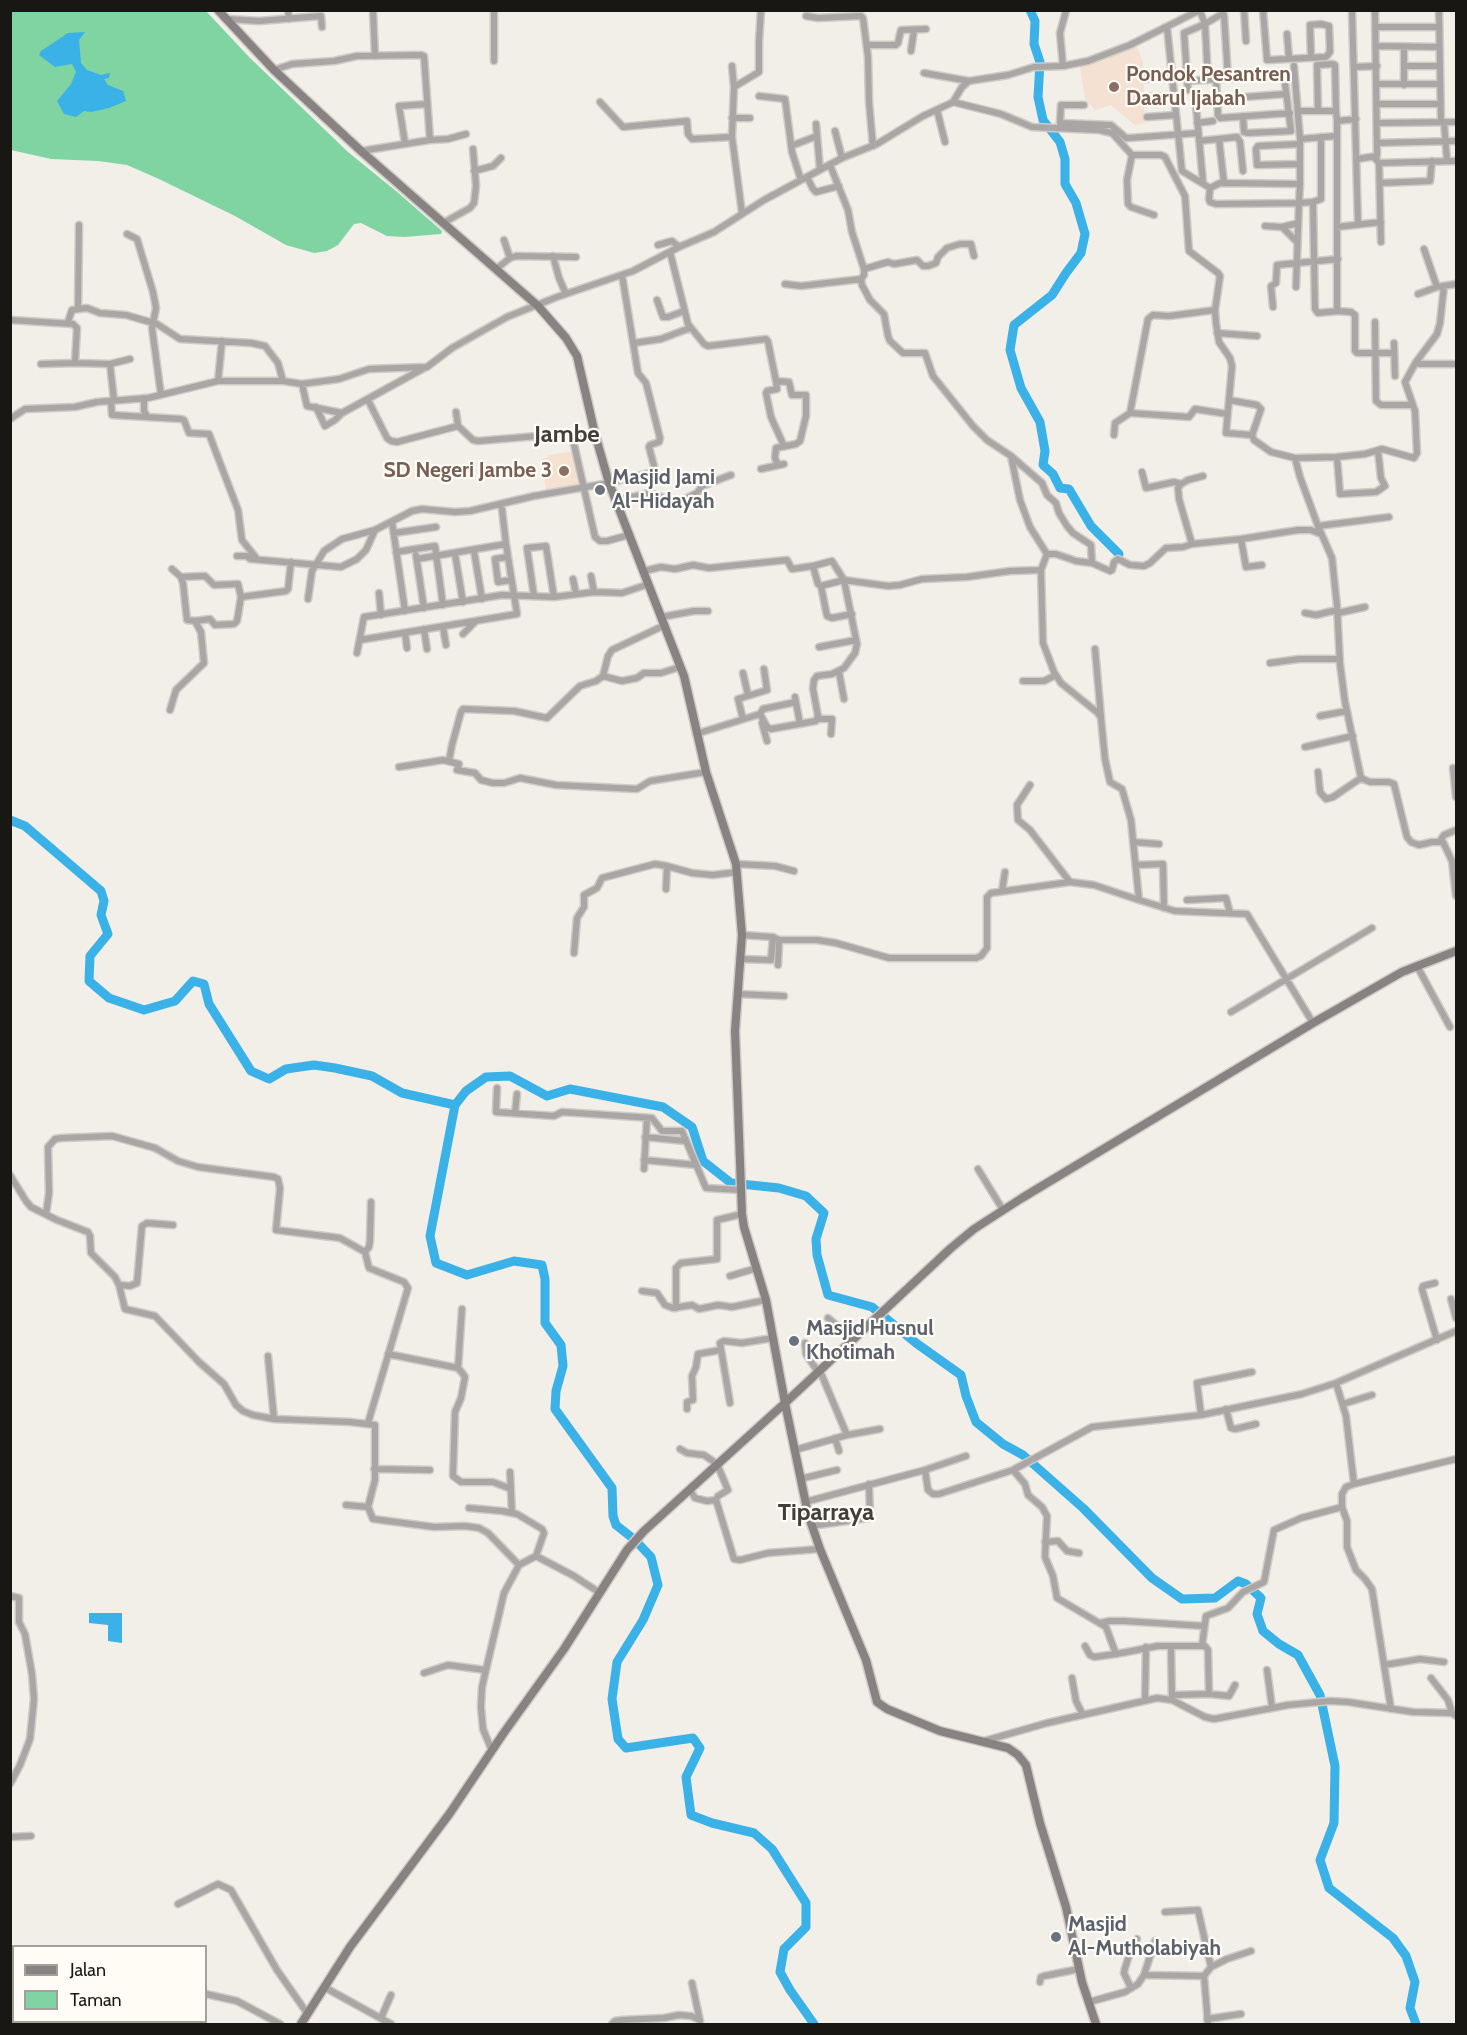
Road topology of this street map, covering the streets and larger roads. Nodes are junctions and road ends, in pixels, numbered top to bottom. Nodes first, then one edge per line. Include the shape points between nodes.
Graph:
1 (218, 10) edge
2 (288, 10) edge
3 (373, 10) edge
4 (494, 10) edge
5 (761, 10) edge
6 (1244, 10) edge
7 (1263, 10) edge
8 (1352, 10) edge
9 (1376, 10) edge
10 (1439, 10) edge
11 (1066, 11) edge
12 (1200, 11) edge
13 (806, 16) dead end
14 (227, 19) junction
15 (289, 19) junction
16 (1205, 24) junction
17 (322, 27) dead end
18 (1167, 27) junction
19 (1376, 27) junction
20 (1439, 27) junction
21 (926, 29) dead end
22 (914, 30) junction
23 (1287, 34) dead end
24 (1246, 40) dead end
25 (867, 45) junction
26 (1377, 46) junction
27 (1404, 47) junction
28 (1439, 47) junction
29 (911, 51) dead end
30 (375, 56) junction
31 (1311, 57) junction
32 (1289, 58) junction
33 (494, 61) dead end
34 (732, 66) dead end
35 (1063, 66) junction
36 (1294, 66) dead end
37 (1377, 66) junction
38 (1404, 66) junction
39 (1440, 66) junction
40 (1354, 67) junction
41 (274, 70) junction
42 (924, 73) dead end
43 (1172, 76) junction
44 (1228, 78) junction
45 (1145, 79) dead end
46 (1216, 79) junction
47 (1208, 80) junction
48 (969, 81) junction
49 (1188, 81) junction
50 (1377, 84) junction
51 (1404, 84) junction
52 (1440, 84) junction
53 (734, 87) junction
54 (1188, 90) dead end
55 (1286, 94) junction
56 (1195, 95) dead end
57 (759, 96) dead end
58 (1174, 96) junction
59 (1149, 97) dead end
60 (1214, 100) junction
61 (600, 102) dead end
62 (953, 102) junction
63 (1195, 103) junction
64 (427, 104) junction
65 (1377, 104) junction
66 (1440, 104) junction
67 (1084, 105) dead end
68 (937, 110) junction
69 (1298, 111) junction
70 (1318, 111) junction
71 (1336, 111) junction
72 (1290, 112) junction
73 (1176, 115) junction
74 (1243, 116) junction
75 (750, 117) dead end
76 (1147, 117) dead end
77 (732, 118) junction
78 (1356, 119) junction
79 (1337, 121) junction
80 (1213, 122) dead end
81 (1442, 122) junction
82 (1456, 122) edge
83 (1197, 123) junction
84 (1377, 123) junction
85 (816, 124) dead end
86 (835, 131) dead end
87 (1198, 133) junction
88 (466, 134) dead end
89 (1178, 134) junction
90 (817, 136) junction
91 (1336, 136) junction
92 (732, 137) junction
93 (1321, 137) junction
94 (1220, 139) junction
95 (430, 140) junction
96 (945, 141) dead end
97 (1199, 141) junction
98 (1456, 141) edge
99 (405, 142) junction
100 (1300, 142) junction
101 (1445, 142) junction
102 (1377, 143) junction
103 (791, 146) junction
104 (873, 146) junction
105 (473, 149) dead end
106 (361, 151) junction
107 (1132, 155) junction
108 (501, 158) dead end
109 (842, 158) junction
110 (1357, 159) junction
111 (1377, 160) junction
112 (1432, 161) junction
113 (1447, 161) junction
114 (1456, 161) edge
115 (1300, 164) junction
116 (830, 165) junction
117 (820, 170) junction
118 (474, 171) junction
119 (1243, 171) dead end
120 (804, 179) junction
121 (1336, 179) junction
122 (1321, 180) junction
123 (1203, 182) junction
124 (1224, 183) junction
125 (1380, 183) junction
126 (1300, 184) junction
127 (838, 186) junction
128 (1210, 188) junction
129 (1313, 202) junction
130 (1299, 203) junction
131 (742, 213) junction
132 (1154, 215) dead end
133 (1381, 222) junction
134 (443, 223) junction
135 (1298, 223) junction
136 (1358, 224) junction
137 (79, 225) dead end
138 (1265, 226) dead end
139 (1282, 227) junction
140 (1337, 227) junction
141 (127, 234) dead end
142 (504, 240) dead end
143 (1297, 242) junction
144 (1381, 242) dead end
145 (658, 245) dead end
146 (679, 247) junction
147 (1424, 249) dead end
148 (670, 252) junction
149 (553, 256) junction
150 (974, 256) dead end
151 (576, 257) dead end
152 (510, 258) junction
153 (1338, 259) junction
154 (1314, 261) junction
155 (1297, 263) junction
156 (496, 269) junction
157 (864, 269) junction
158 (622, 274) junction
159 (861, 279) junction
160 (785, 284) dead end
161 (1456, 284) edge
162 (1441, 286) junction
163 (1296, 287) dead end
164 (566, 294) junction
165 (1418, 294) dead end
166 (657, 300) dead end
167 (538, 306) junction
168 (1273, 307) dead end
169 (78, 308) junction
170 (684, 310) junction
171 (1215, 310) junction
172 (1338, 311) junction
173 (10, 320) edge
174 (68, 322) junction
175 (1375, 322) dead end
176 (153, 323) junction
177 (690, 328) junction
178 (1217, 333) junction
179 (1257, 336) dead end
180 (222, 341) junction
181 (634, 343) junction
182 (1394, 343) dead end
183 (1394, 353) junction
184 (1376, 354) junction
185 (130, 359) dead end
186 (1416, 362) junction
187 (75, 363) junction
188 (40, 364) dead end
189 (110, 364) junction
190 (1456, 364) edge
191 (427, 367) junction
192 (1395, 376) dead end
193 (776, 380) junction
194 (218, 381) junction
195 (283, 381) junction
196 (302, 384) junction
197 (161, 395) junction
198 (144, 398) junction
199 (113, 400) junction
200 (368, 400) junction
201 (1229, 400) junction
202 (1411, 405) dead end
203 (316, 407) junction
204 (456, 412) dead end
205 (342, 413) junction
206 (1130, 413) junction
207 (1227, 414) junction
208 (147, 416) junction
209 (10, 420) edge
210 (458, 426) junction
211 (595, 434) junction
212 (1114, 435) dead end
213 (1252, 435) junction
214 (573, 440) junction
215 (784, 446) junction
216 (1378, 451) junction
217 (1011, 456) junction
218 (1337, 457) junction
219 (1295, 458) junction
220 (761, 469) dead end
221 (1142, 472) dead end
222 (731, 475) dead end
223 (1203, 476) dead end
224 (609, 483) junction
225 (1181, 484) junction
226 (584, 488) junction
227 (615, 501) junction
228 (502, 509) dead end
229 (1389, 517) dead end
230 (392, 522) junction
231 (1318, 526) junction
232 (436, 527) dead end
233 (375, 530) junction
234 (394, 533) junction
235 (629, 535) junction
236 (1322, 535) junction
237 (1241, 539) junction
238 (506, 544) junction
239 (1192, 544) junction
240 (415, 549) junction
241 (474, 551) junction
242 (396, 552) junction
243 (455, 554) junction
244 (1047, 554) junction
245 (237, 556) dead end
246 (436, 556) junction
247 (507, 557) junction
248 (257, 559) junction
249 (417, 559) junction
250 (291, 562) junction
251 (1092, 563) junction
252 (1262, 565) dead end
253 (315, 566) junction
254 (813, 566) junction
255 (172, 569) dead end
256 (1041, 570) junction
257 (644, 572) junction
258 (591, 576) dead end
259 (181, 577) junction
260 (573, 579) dead end
261 (511, 580) junction
262 (844, 580) junction
263 (649, 584) junction
264 (821, 586) junction
265 (379, 592) dead end
266 (594, 592) junction
267 (513, 594) junction
268 (576, 594) junction
269 (534, 596) junction
270 (241, 597) junction
271 (554, 597) junction
272 (308, 599) dead end
273 (482, 599) junction
274 (463, 602) junction
275 (443, 605) junction
276 (1365, 607) dead end
277 (424, 608) junction
278 (405, 611) junction
279 (708, 611) dead end
280 (1337, 611) junction
281 (1305, 613) dead end
282 (852, 614) junction
283 (381, 615) junction
284 (195, 621) junction
285 (476, 621) junction
286 (664, 621) junction
287 (462, 624) junction
288 (443, 627) junction
289 (424, 629) junction
290 (405, 633) junction
291 (360, 640) junction
292 (856, 640) junction
293 (446, 645) dead end
294 (819, 647) dead end
295 (407, 648) dead end
296 (427, 649) dead end
297 (1095, 649) dead end
298 (357, 653) dead end
299 (1340, 659) junction
300 (1270, 663) dead end
301 (680, 667) junction
302 (764, 669) dead end
303 (839, 672) junction
304 (743, 673) dead end
305 (1056, 675) junction
306 (603, 676) junction
307 (1023, 681) dead end
308 (748, 695) junction
309 (844, 699) dead end
310 (170, 710) dead end
311 (1347, 711) junction
312 (760, 714) junction
313 (1320, 716) dead end
314 (1101, 718) junction
315 (743, 719) junction
316 (818, 719) junction
317 (800, 724) junction
318 (696, 734) junction
319 (831, 734) dead end
320 (1353, 736) junction
321 (767, 741) dead end
322 (1305, 747) dead end
323 (449, 761) junction
324 (399, 767) dead end
325 (1453, 768) dead end
326 (706, 772) junction
327 (1318, 772) dead end
328 (1361, 778) junction
329 (1030, 785) dead end
330 (1456, 785) edge
331 (1456, 797) edge
332 (1456, 830) edge
333 (1440, 841) junction
334 (1134, 842) junction
335 (1159, 844) dead end
336 (1136, 865) junction
337 (667, 866) junction
338 (737, 868) junction
339 (794, 871) dead end
340 (1005, 872) dead end
341 (1070, 882) junction
342 (666, 889) dead end
343 (1002, 891) junction
344 (1456, 896) edge
345 (1139, 900) junction
346 (1187, 900) dead end
347 (1164, 908) junction
348 (1230, 913) junction
349 (1372, 928) dead end
350 (742, 935) junction
351 (776, 939) junction
352 (1456, 951) edge
353 (574, 953) dead end
354 (740, 959) junction
355 (778, 965) dead end
356 (1417, 966) junction
357 (1286, 980) junction
358 (737, 994) junction
359 (784, 996) dead end
360 (1231, 1012) dead end
361 (1313, 1023) junction
362 (1450, 1027) dead end
363 (497, 1088) dead end
364 (517, 1094) dead end
365 (516, 1113) junction
366 (647, 1118) junction
367 (645, 1137) junction
368 (685, 1141) junction
369 (644, 1160) junction
370 (696, 1165) junction
371 (644, 1169) dead end
372 (978, 1169) dead end
373 (10, 1175) edge
374 (740, 1189) junction
375 (371, 1202) dead end
376 (1004, 1210) junction
377 (46, 1214) junction
378 (742, 1214) junction
379 (172, 1225) dead end
380 (365, 1252) junction
381 (757, 1268) junction
382 (730, 1276) dead end
383 (1434, 1283) dead end
384 (119, 1285) junction
385 (642, 1291) dead end
386 (1451, 1299) dead end
387 (766, 1300) junction
388 (676, 1308) junction
389 (462, 1309) dead end
390 (828, 1318) dead end
391 (1456, 1318) edge
392 (1456, 1331) edge
393 (773, 1338) junction
394 (854, 1340) junction
395 (1437, 1340) junction
396 (806, 1343) dead end
397 (721, 1350) junction
398 (388, 1354) junction
399 (268, 1356) dead end
400 (458, 1368) junction
401 (819, 1372) junction
402 (1252, 1372) dead end
403 (1336, 1383) junction
404 (1372, 1395) dead end
405 (730, 1403) dead end
406 (785, 1403) junction
407 (1343, 1404) junction
408 (687, 1409) dead end
409 (1226, 1409) junction
410 (1200, 1415) junction
411 (274, 1419) junction
412 (368, 1423) junction
413 (1256, 1424) dead end
414 (880, 1429) dead end
415 (847, 1435) junction
416 (835, 1438) junction
417 (680, 1449) dead end
418 (795, 1450) junction
419 (839, 1451) dead end
420 (966, 1456) dead end
421 (1456, 1459) edge
422 (717, 1464) junction
423 (374, 1469) junction
424 (430, 1470) dead end
425 (837, 1470) dead end
426 (925, 1470) junction
427 (1012, 1470) junction
428 (510, 1472) dead end
429 (800, 1479) junction
430 (869, 1484) junction
431 (1354, 1484) junction
432 (511, 1489) junction
433 (690, 1490) junction
434 (716, 1500) junction
435 (805, 1502) junction
436 (346, 1505) dead end
437 (368, 1508) junction
438 (469, 1508) dead end
439 (1342, 1508) junction
440 (512, 1513) junction
441 (811, 1526) junction
442 (1045, 1542) junction
443 (820, 1549) junction
444 (1079, 1553) dead end
445 (536, 1556) junction
446 (519, 1565) junction
447 (600, 1593) junction
448 (10, 1596) edge
449 (10, 1622) edge
450 (19, 1622) junction
451 (1100, 1623) junction
452 (1204, 1626) junction
453 (1084, 1646) dead end
454 (1171, 1646) junction
455 (1202, 1646) junction
456 (1146, 1647) junction
457 (1116, 1654) junction
458 (1444, 1662) dead end
459 (1384, 1665) junction
460 (485, 1670) junction
461 (1267, 1670) dead end
462 (424, 1674) dead end
463 (1072, 1678) dead end
464 (1431, 1678) dead end
465 (1235, 1685) dead end
466 (1209, 1694) junction
467 (1172, 1697) junction
468 (1144, 1701) junction
469 (1272, 1707) junction
470 (1391, 1709) junction
471 (1083, 1715) junction
472 (1454, 1715) edge
473 (984, 1741) junction
474 (492, 1751) junction
475 (10, 1784) edge
476 (31, 1836) dead end
477 (10, 1837) edge
478 (178, 1904) dead end
479 (1165, 1912) dead end
480 (1137, 1939) dead end
481 (1155, 1941) dead end
482 (1251, 1951) dead end
483 (1211, 1967) junction
484 (1079, 1969) junction
485 (1144, 1975) junction
486 (1204, 1976) junction
487 (1040, 1982) dead end
488 (692, 1983) dead end
489 (324, 1987) junction
490 (1131, 1988) junction
491 (207, 1994) edge
492 (391, 1995) dead end
493 (1089, 2002) junction
494 (307, 2013) junction
495 (1241, 2014) dead end
496 (381, 2018) junction
497 (701, 2022) edge
498 (1207, 2022) edge
499 (280, 2025) edge
500 (301, 2025) edge
501 (391, 2025) edge
502 (612, 2025) edge
503 (1096, 2025) edge

1 - 14 street
2 - 15 street
3 - 30 street
4 - 33 street
5 - 53 street via 759,72
6 - 24 street
7 - 32 street via 1267,60
8 - 40 street
9 - 19 street
10 - 20 street
11 - 35 street via 1060,33
12 - 16 street
12 - 18 street
13 - 25 street via 861,16
14 - 15 street
14 - 41 street
15 - 17 street via 321,16
16 - 44 street via 1224,15
16 - 47 street
16 - 49 street via 1184,33
18 - 35 street via 1088,61
18 - 43 street
19 - 20 street
19 - 26 street
20 - 28 street
21 - 22 street
22 - 25 street via 900,31 896,45
22 - 29 street
23 - 32 street
25 - 104 street
26 - 27 street
26 - 37 street
27 - 28 street
27 - 38 street
28 - 39 street
30 - 41 street via 292,64
30 - 64 street via 424,56
31 - 31 street via 1326,57 1330,52 1329,26 1310,25
31 - 32 street
34 - 53 street
35 - 48 street via 1034,67
36 - 69 street
37 - 40 street
37 - 50 street
38 - 39 street
38 - 51 street
39 - 52 street
40 - 78 street
41 - 106 street
42 - 48 street
43 - 45 street
43 - 58 street
44 - 46 street
44 - 55 street via 1284,75
46 - 47 street
46 - 60 street
47 - 49 street
48 - 62 street
49 - 54 street
50 - 51 street
50 - 65 street
51 - 52 street
52 - 66 street
53 - 77 street
55 - 60 street
55 - 72 street
56 - 63 street
57 - 103 street via 785,99
58 - 59 street
58 - 73 street
60 - 63 street
60 - 74 street via 1220,118
61 - 92 street via 623,127 687,121 692,139
62 - 68 street
62 - 107 street via 989,110 1024,125 1112,133
63 - 83 street
64 - 95 street
64 - 99 street via 399,106
65 - 66 street
65 - 84 street
66 - 81 street
67 - 89 street via 1061,105 1060,123 1111,125 1126,138
68 - 96 street
68 - 104 street
69 - 70 street
69 - 100 street
70 - 71 street
70 - 71 street via 1317,65 1333,64
71 - 79 street
72 - 74 street
72 - 74 street via 1291,131 1244,132
73 - 76 street
73 - 89 street
75 - 77 street
77 - 92 street
78 - 79 street
78 - 110 street
79 - 91 street
80 - 83 street
81 - 82 street
81 - 84 street
81 - 101 street
83 - 87 street
84 - 102 street
85 - 90 street
86 - 109 street
87 - 89 street
87 - 97 street
88 - 95 street
89 - 123 street via 1182,171
90 - 103 street
90 - 117 street
91 - 93 street
91 - 121 street
92 - 131 street
93 - 100 street
93 - 122 street
94 - 97 street
94 - 119 street via 1239,139
94 - 124 street
95 - 99 street
97 - 123 street
98 - 101 street
99 - 106 street
100 - 115 street
100 - 115 street via 1256,149 1257,165
101 - 102 street
101 - 113 street
102 - 111 street
103 - 120 street
104 - 109 street
105 - 118 street
106 - 134 street
107 - 132 street via 1128,204
107 - 171 street via 1165,157 1179,183 1187,206 1189,251 1220,276
108 - 118 street via 494,166
109 - 116 street
110 - 111 street
110 - 136 street
111 - 112 street
111 - 125 street
112 - 113 street
112 - 125 street via 1430,181
113 - 114 street
115 - 126 street
116 - 117 street
116 - 127 street
117 - 120 street
118 - 134 street via 474,203
120 - 127 street via 816,192
120 - 131 street
121 - 122 street
121 - 140 street
122 - 129 street via 1321,199
123 - 128 street
124 - 126 street
124 - 128 street
125 - 133 street
126 - 130 street
127 - 157 street
128 - 130 street via 1209,199 1213,204
129 - 130 street
129 - 154 street
130 - 135 street
131 - 146 street via 714,232
133 - 136 street
133 - 144 street
134 - 156 street
135 - 139 street
135 - 143 street
136 - 140 street
137 - 169 street
138 - 139 street
139 - 143 street
140 - 153 street
141 - 176 street via 138,241 156,308
142 - 152 street
143 - 155 street
145 - 146 street via 672,241
146 - 148 street
147 - 162 street
148 - 158 street
148 - 170 street
149 - 151 street
149 - 152 street
149 - 164 street
150 - 157 street via 971,244 960,244 947,248 936,263 928,266 917,260
152 - 156 street
153 - 154 street
153 - 172 street
154 - 155 street
154 - 172 street via 1315,309 1318,313
155 - 163 street
155 - 168 street via 1276,266 1276,282 1271,286
156 - 167 street
157 - 159 street
158 - 164 street
158 - 181 street
159 - 160 street via 801,286
159 - 217 street via 867,296 884,314 894,345 903,353 925,353 933,376 967,420
161 - 162 street
162 - 165 street
162 - 186 street via 1437,334
164 - 167 street
166 - 170 street via 664,317
167 - 191 street via 479,332
167 - 211 street via 577,356
169 - 174 street via 70,313
169 - 176 street
170 - 177 street
171 - 178 street
171 - 206 street via 1150,316
172 - 184 street via 1355,315 1355,351
173 - 174 street
174 - 187 street via 77,328
175 - 184 street
176 - 180 street via 180,339
176 - 197 street
177 - 181 street via 661,339
177 - 193 street via 706,345 766,339
178 - 179 street
178 - 201 street via 1232,366
180 - 194 street
180 - 195 street via 265,346 278,363
181 - 224 street via 638,373 646,383 659,442 649,447 652,472
182 - 183 street
183 - 184 street
183 - 192 street
184 - 202 street via 1376,402
185 - 189 street
186 - 190 street
186 - 216 street via 1405,386 1415,411 1417,456
187 - 188 street
187 - 189 street
189 - 199 street
191 - 196 street via 369,369 339,379
191 - 200 street
193 - 215 street via 777,389 766,393
193 - 215 street via 789,382 792,395 806,396 800,441
194 - 195 street
194 - 197 street
195 - 196 street
196 - 203 street via 305,404
197 - 198 street
198 - 199 street
198 - 208 street
199 - 208 street via 112,415
199 - 209 street via 75,407 25,409
200 - 205 street
200 - 210 street via 391,441
201 - 207 street
201 - 213 street via 1257,405 1261,410
203 - 205 street
203 - 205 street via 325,426
204 - 210 street
206 - 207 street via 1189,417 1195,409
206 - 212 street via 1115,423
207 - 213 street via 1226,433
208 - 248 street via 181,419 189,433 209,434 238,510 242,540
210 - 214 street via 478,441 562,434
211 - 214 street
211 - 224 street
213 - 219 street via 1271,452
214 - 226 street
215 - 220 street via 775,449 781,465
216 - 218 street
216 - 218 street via 1385,486 1376,492 1340,494
217 - 244 street via 1026,518
217 - 251 street via 1042,483 1073,533 1091,545
218 - 219 street
219 - 231 street
221 - 225 street via 1146,488
222 - 227 street via 702,486 685,499 672,501 650,493
223 - 225 street
224 - 226 street
224 - 227 street
225 - 239 street via 1177,493
226 - 230 street via 470,511 422,509
226 - 235 street via 597,540
227 - 235 street
228 - 238 street
229 - 231 street
230 - 233 street
230 - 234 street
231 - 236 street
232 - 234 street
233 - 253 street via 332,544
233 - 253 street via 357,559 341,567
234 - 242 street
235 - 257 street
236 - 237 street via 1298,530
236 - 280 street via 1332,558
237 - 239 street
237 - 252 street via 1246,567
238 - 241 street
238 - 247 street
239 - 251 street via 1166,548 1144,566 1118,559 1110,571
240 - 242 street
240 - 246 street via 435,546
240 - 249 street
241 - 243 street
241 - 273 street
242 - 278 street
243 - 246 street
243 - 274 street
244 - 251 street
244 - 256 street
245 - 248 street
246 - 249 street
246 - 275 street
247 - 261 street
247 - 261 street via 495,559 498,582
248 - 250 street
249 - 277 street
250 - 253 street
250 - 270 street via 285,591
253 - 272 street
254 - 257 street via 792,569 786,560 709,568 661,567
254 - 262 street via 832,561
254 - 264 street
255 - 259 street
256 - 262 street via 922,579 888,586
256 - 305 street via 1043,643
257 - 263 street
258 - 266 street
259 - 270 street via 205,576 214,585 236,584
259 - 284 street via 186,618
260 - 268 street
261 - 267 street
262 - 264 street
262 - 282 street
263 - 266 street via 622,593
263 - 286 street
264 - 282 street via 826,616
265 - 283 street
266 - 268 street
267 - 269 street
267 - 273 street
267 - 285 street via 517,614
268 - 271 street
269 - 271 street
269 - 271 street via 527,548 546,546
270 - 284 street via 234,624 215,625 210,619
273 - 274 street
274 - 275 street
275 - 277 street
276 - 280 street
277 - 278 street
278 - 283 street
279 - 286 street
280 - 281 street
280 - 299 street
282 - 292 street
283 - 291 street via 364,617
284 - 310 street via 201,632 204,663 176,690
285 - 287 street
285 - 287 street via 464,638
286 - 301 street
286 - 306 street via 612,650
287 - 288 street
288 - 289 street
288 - 293 street
289 - 290 street
289 - 296 street
290 - 291 street
290 - 295 street
291 - 298 street
292 - 294 street
292 - 303 street via 853,658
297 - 314 street
299 - 300 street
299 - 311 street
301 - 306 street via 661,673 646,672 622,681
301 - 318 street
302 - 308 street via 767,690
303 - 309 street
303 - 316 street via 814,680
304 - 308 street
305 - 307 street via 1044,681
305 - 314 street
306 - 323 street via 580,686 547,718 514,711 463,709
308 - 315 street via 738,699
311 - 313 street
311 - 320 street
312 - 315 street
312 - 317 street via 771,729
312 - 317 street via 763,709 795,699
312 - 321 street
314 - 334 street via 1108,773 1112,784 1123,791
315 - 318 street
316 - 317 street
316 - 319 street via 832,719
318 - 326 street
320 - 322 street
320 - 328 street
323 - 324 street
323 - 326 street via 459,764 458,770 475,773 481,780 493,783 520,778 556,785 637,789 650,781
325 - 330 street
326 - 338 street
327 - 328 street via 1320,792 1326,799
328 - 333 street via 1394,784 1407,837 1412,842 1419,845
329 - 341 street via 1017,805 1018,820
330 - 331 street
332 - 333 street
333 - 344 street via 1452,861
334 - 335 street
334 - 336 street
336 - 345 street
336 - 347 street via 1163,864
337 - 338 street via 713,875
337 - 342 street
337 - 353 street via 655,864 601,879 597,888 584,895
338 - 339 street via 775,866
338 - 350 street
340 - 343 street
341 - 343 street
341 - 345 street via 1094,885
343 - 351 street via 988,894 987,948 976,958 889,958 834,942
345 - 347 street
346 - 348 street via 1226,898
347 - 348 street
348 - 357 street via 1250,916
349 - 357 street
350 - 351 street
350 - 354 street
351 - 354 street via 771,960
351 - 355 street
352 - 356 street
354 - 358 street
356 - 361 street
356 - 362 street
357 - 360 street
357 - 361 street
358 - 359 street
358 - 374 street
361 - 376 street
363 - 365 street via 496,1112
364 - 365 street
365 - 366 street
366 - 367 street
366 - 368 street via 652,1118 662,1131 682,1131
367 - 368 street
367 - 369 street
368 - 370 street
369 - 370 street
369 - 371 street
370 - 374 street via 706,1188
372 - 376 street
373 - 377 street via 26,1201
374 - 378 street
375 - 380 street via 370,1241
376 - 394 street via 951,1248
377 - 380 street via 51,1142 61,1138 112,1136 155,1148 198,1167 274,1177 280,1188 276,1230 340,1238
377 - 384 street via 88,1232 91,1253
378 - 381 street
378 - 388 street via 717,1220 717,1259 681,1263 676,1268
379 - 384 street via 145,1224 137,1283
380 - 398 street via 369,1268 407,1285
381 - 382 street
381 - 387 street
383 - 395 street via 1422,1289
384 - 411 street via 125,1309 155,1316 224,1384 239,1408
385 - 388 street via 657,1293 665,1305
386 - 391 street
387 - 388 street via 732,1307
387 - 393 street
389 - 400 street
390 - 394 street
392 - 395 street
393 - 397 street via 721,1342
393 - 406 street
394 - 401 street
395 - 403 street
396 - 401 street via 806,1354
397 - 405 street
397 - 408 street via 698,1354 692,1378 693,1400 687,1402
398 - 400 street
398 - 412 street
399 - 411 street
400 - 432 street via 465,1377 455,1412 453,1476 461,1482 493,1482
401 - 406 street
401 - 415 street
402 - 410 street via 1197,1383
403 - 407 street
403 - 409 street
404 - 407 street
406 - 418 street
406 - 422 street
407 - 431 street
409 - 410 street
409 - 413 street via 1233,1428
410 - 427 street via 1097,1426
411 - 412 street
412 - 423 street via 376,1427
414 - 415 street
415 - 416 street
416 - 418 street
416 - 419 street
417 - 422 street via 704,1455
418 - 429 street
420 - 426 street
421 - 431 street
422 - 433 street
422 - 434 street via 728,1490
423 - 424 street
423 - 437 street
425 - 429 street
426 - 427 street via 928,1490 935,1494
426 - 430 street
427 - 442 street via 1046,1513
428 - 432 street
429 - 435 street
430 - 435 street
430 - 441 street via 868,1518
431 - 439 street via 1341,1494
432 - 440 street
433 - 434 street via 695,1498
433 - 447 street via 627,1550
434 - 443 street via 737,1560
435 - 441 street
436 - 437 street
437 - 446 street via 375,1520 479,1528
438 - 440 street
439 - 452 street via 1301,1518 1274,1530 1264,1582 1250,1588 1228,1608 1206,1616
439 - 459 street via 1347,1521 1348,1553 1372,1589
440 - 445 street via 542,1528 544,1533
441 - 443 street
442 - 444 street via 1058,1541 1067,1551
442 - 451 street via 1046,1561 1057,1598
443 - 473 street via 859,1642 877,1702 940,1731
445 - 446 street
445 - 447 street
446 - 460 street via 504,1593
447 - 474 street
448 - 450 street via 19,1599
449 - 450 street
450 - 475 street via 32,1674 34,1715 30,1738
451 - 452 street
451 - 457 street via 1108,1630
452 - 455 street
453 - 457 street via 1094,1657
454 - 455 street
454 - 456 street
454 - 467 street
455 - 466 street via 1208,1650
456 - 457 street
456 - 468 street
458 - 459 street via 1420,1659
459 - 470 street
460 - 462 street via 448,1665
460 - 474 street via 481,1707 483,1729
461 - 469 street
463 - 471 street
464 - 472 street
465 - 466 street via 1229,1696
466 - 467 street
467 - 468 street
467 - 469 street via 1214,1719
468 - 471 street
469 - 470 street via 1330,1701
470 - 472 street
471 - 473 street
473 - 484 street via 1013,1750 1026,1765 1066,1907
474 - 489 street
476 - 477 street
478 - 494 street via 218,1884 231,1890
479 - 483 street via 1198,1910
480 - 490 street via 1125,1968
481 - 485 street
482 - 483 street
483 - 486 street
484 - 487 street via 1041,1977
484 - 493 street
485 - 486 street
485 - 490 street
486 - 498 street
488 - 497 street
489 - 494 street
489 - 496 street
490 - 493 street
491 - 499 street via 237,2001
492 - 496 street
493 - 503 street
494 - 500 street
495 - 498 street
496 - 501 street
497 - 502 street via 679,2015 615,2021

